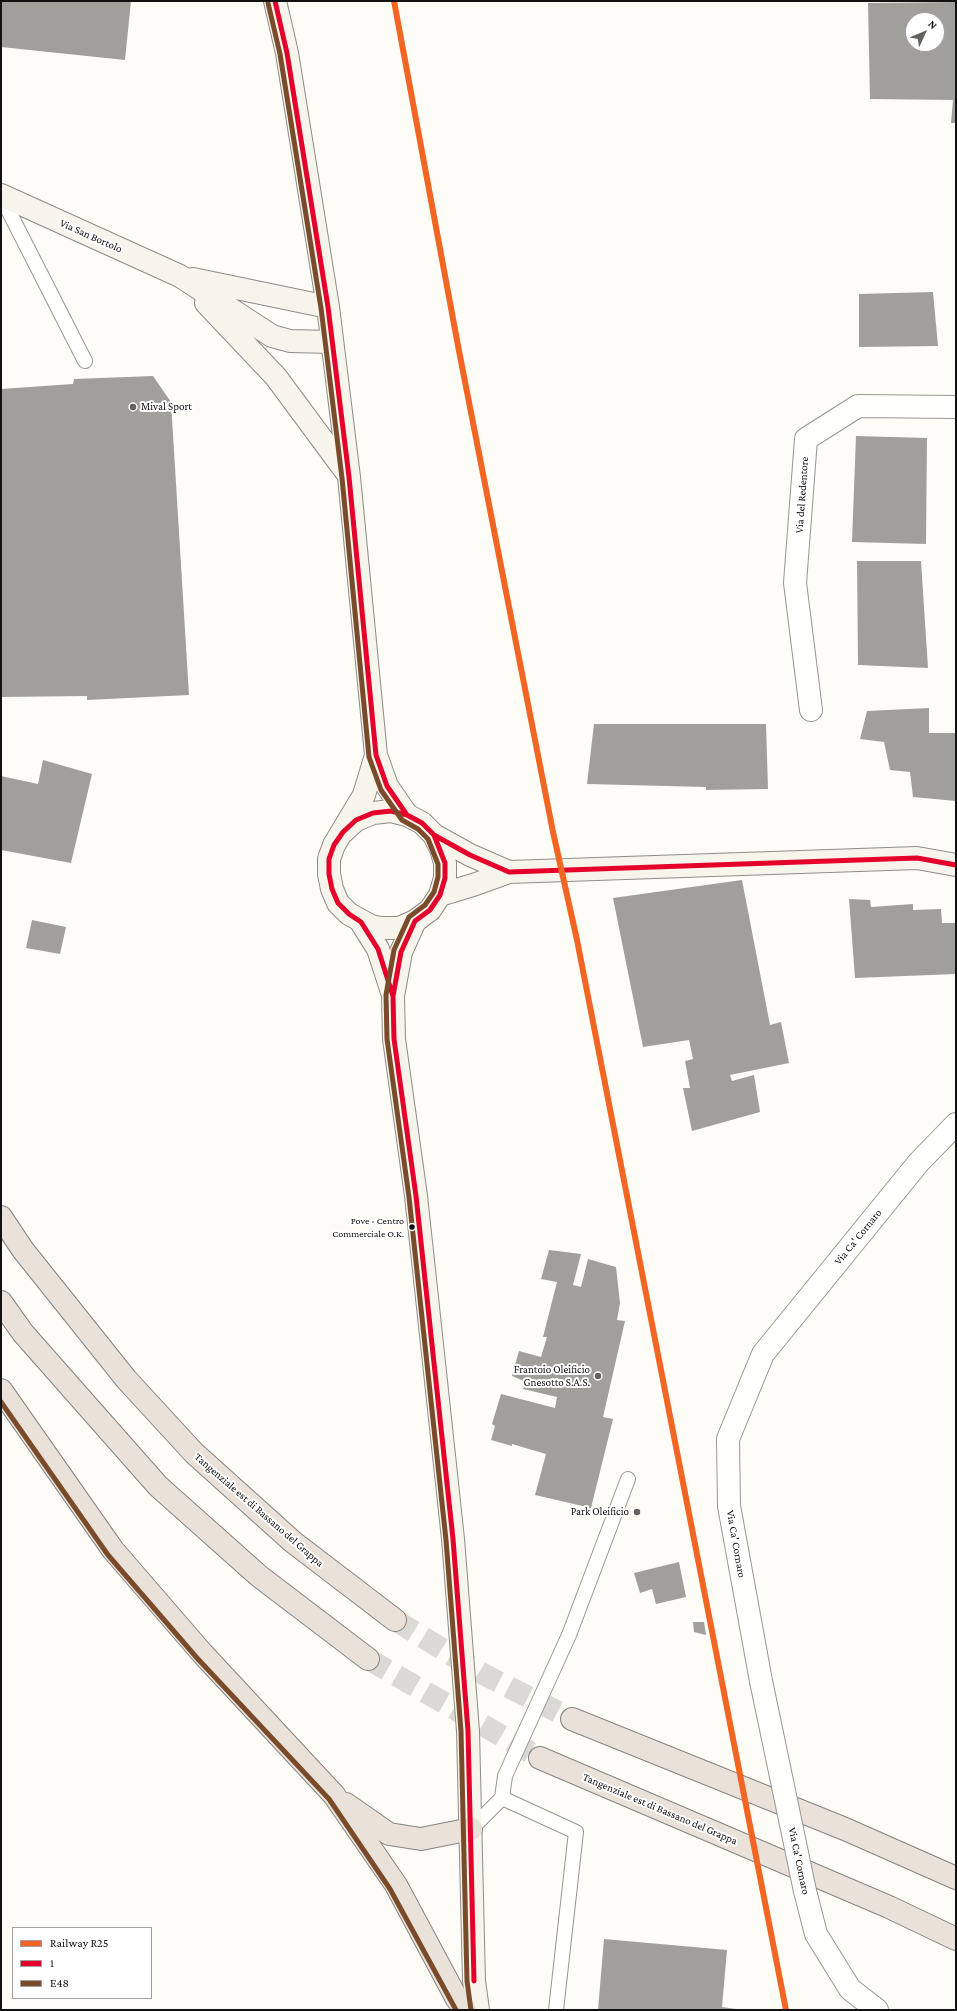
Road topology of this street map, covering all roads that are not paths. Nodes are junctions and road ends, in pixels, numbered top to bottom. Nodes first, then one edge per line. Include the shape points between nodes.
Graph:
1 (275, 1) edge
2 (1, 196) edge
3 (180, 276) junction
4 (328, 307) junction
5 (332, 342) junction
6 (85, 361) dead end
7 (956, 407) edge
8 (349, 477) junction
9 (811, 710) dead end
10 (376, 755) junction
11 (407, 815) junction
12 (342, 832) junction
13 (434, 835) junction
14 (956, 865) edge
15 (508, 872) junction
16 (440, 895) junction
17 (415, 921) junction
18 (361, 922) junction
19 (393, 996) junction
20 (956, 1124) edge
21 (1, 1217) edge
22 (1, 1302) edge
23 (1, 1390) edge
24 (628, 1479) dead end
25 (395, 1620) tunnel mouth
26 (368, 1658) tunnel mouth
27 (572, 1719) tunnel mouth
28 (540, 1758) tunnel mouth
29 (334, 1795) junction
30 (502, 1798) junction
31 (471, 1829) junction
32 (956, 1878) edge
33 (956, 1939) edge
34 (465, 2010) edge
35 (478, 2010) edge
36 (556, 2010) edge
37 (877, 2010) edge

1 - 4 main road via 287,53
2 - 3 main road, Via San Bortolo
2 - 6 lane
3 - 4 main road, Via San Bortolo
3 - 5 main road, Via San Bortolo via 272,336 290,341
3 - 8 main road via 276,377
4 - 5 main road
5 - 8 main road
7 - 9 street, Via del Redentore via 858,406 806,439 795,583
8 - 10 main road
10 - 11 main road via 387,786
10 - 12 main road via 364,795
11 - 12 main road via 391,811 373,813 356,820
11 - 13 main road via 422,823
12 - 18 main road via 334,845 330,859 332,889 338,903
13 - 15 main road
13 - 16 main road via 445,863 445,878
14 - 15 main road via 917,858
15 - 16 main road
16 - 17 main road via 430,910
17 - 18 main road via 399,928 381,928
17 - 19 main road via 401,952
18 - 19 main road via 378,949
19 - 31 main road via 394,1039 416,1196 453,1539 468,1731
20 - 37 street, Via Ca' Cornaro, bridge via 919,1162 763,1354 728,1439 729,1506 761,1681 816,1934 850,1989
21 - 25 highway, Tangenziale est di Bassano del Grappa via 23,1250 121,1373 194,1453 293,1542
22 - 26 highway via 23,1333 158,1486 259,1576
23 - 29 highway via 113,1550 207,1659
24 - 30 lane via 569,1635 505,1776
27 - 32 highway via 845,1829
28 - 33 highway, Tangenziale est di Bassano del Grappa via 889,1907
29 - 31 highway via 389,1834 421,1839
29 - 34 highway via 396,1885
30 - 31 lane
30 - 36 lane via 576,1832
31 - 35 main road via 474,1981

